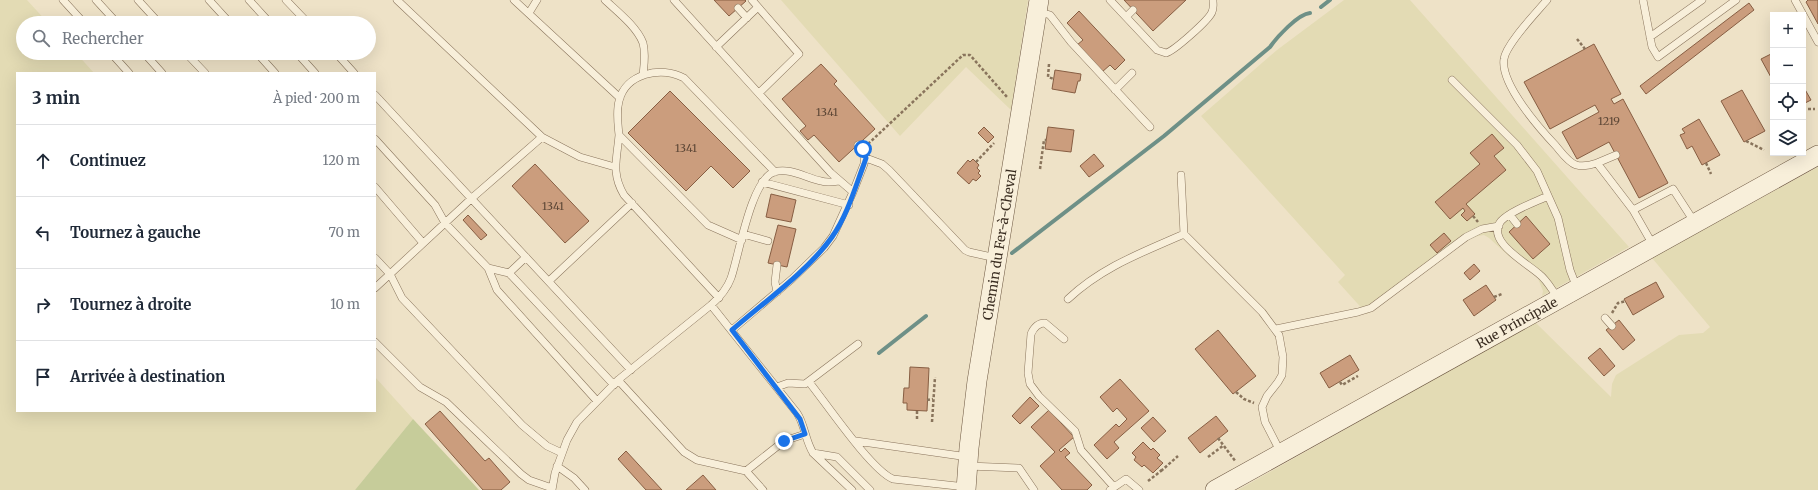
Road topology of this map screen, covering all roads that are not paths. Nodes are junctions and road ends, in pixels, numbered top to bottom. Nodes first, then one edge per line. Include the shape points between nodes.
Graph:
1 (63, 0) edge
2 (96, 0) edge
3 (138, 0) edge
4 (210, 0) edge
5 (249, 0) edge
6 (286, 0) edge
7 (397, 0) edge
8 (514, 0) edge
9 (537, 0) edge
10 (605, 0) edge
11 (674, 0) edge
12 (752, 0) edge
13 (1110, 0) edge
14 (1206, 0) edge
15 (1213, 0) edge
16 (1547, 0) edge
17 (1702, 0) edge
18 (1736, 0) edge
19 (1795, 0) edge
20 (1646, 1) edge
21 (1038, 5) edge
22 (758, 7) junction
23 (738, 8) dead end
24 (1213, 9) junction
25 (1133, 10) dead end
26 (529, 13) junction
27 (78, 16) edge
28 (111, 16) edge
29 (153, 16) edge
30 (224, 16) edge
31 (264, 16) edge
32 (301, 16) edge
33 (1126, 17) junction
34 (747, 18) junction
35 (1650, 37) junction
36 (1071, 42) junction
37 (1818, 42) edge
38 (1080, 43) dead end
39 (716, 47) junction
40 (117, 60) edge
41 (150, 60) edge
42 (193, 60) edge
43 (263, 60) edge
44 (303, 60) edge
45 (342, 60) edge
46 (128, 72) edge
47 (161, 72) edge
48 (204, 72) edge
49 (274, 72) edge
50 (314, 72) edge
51 (353, 72) edge
52 (1132, 74) dead end
53 (643, 75) junction
54 (1452, 80) dead end
55 (1115, 90) junction
56 (758, 93) junction
57 (376, 96) edge
58 (620, 98) junction
59 (1150, 127) dead end
60 (619, 135) junction
61 (542, 137) junction
62 (376, 140) edge
63 (860, 147) road end
64 (1616, 155) dead end
65 (1818, 155) edge
66 (866, 158) junction
67 (1598, 163) junction
68 (615, 167) junction
69 (775, 172) junction
70 (1181, 175) dead end
71 (840, 181) junction
72 (762, 182) junction
73 (376, 188) edge
74 (853, 192) junction
75 (1548, 196) junction
76 (472, 198) junction
77 (632, 203) junction
78 (849, 205) junction
79 (1633, 210) junction
80 (1510, 215) junction
81 (445, 222) junction
82 (1695, 223) junction
83 (1518, 224) dead end
84 (1499, 226) junction
85 (1184, 234) junction
86 (743, 237) junction
87 (768, 241) dead end
88 (423, 243) junction
89 (1654, 246) junction
90 (526, 257) junction
91 (996, 258) junction
92 (376, 259) edge
93 (777, 265) dead end
94 (488, 268) junction
95 (509, 273) junction
96 (390, 274) junction
97 (549, 281) junction
98 (376, 287) edge
99 (1577, 288) junction
100 (777, 292) junction
101 (719, 298) junction
102 (1558, 298) junction
103 (1068, 299) dead end
104 (712, 304) junction
105 (1607, 318) road end
106 (1612, 326) dead end
107 (1276, 329) junction
108 (732, 330) junction
109 (1064, 339) dead end
110 (376, 343) edge
111 (858, 344) dead end
112 (631, 370) junction
113 (809, 382) junction
114 (616, 383) junction
115 (777, 387) junction
116 (597, 401) junction
117 (805, 434) junction
118 (856, 441) junction
119 (562, 453) junction
120 (813, 453) junction
121 (1281, 453) junction
122 (968, 461) junction
123 (557, 466) junction
124 (746, 471) junction
125 (966, 488) edge
126 (1112, 488) edge
127 (552, 489) edge
128 (585, 490) edge
129 (763, 490) edge
130 (852, 490) edge
131 (870, 490) edge
132 (1034, 490) edge
133 (1138, 490) edge
134 (1216, 490) edge

1 - 27 lane
2 - 28 lane
3 - 29 lane
4 - 30 lane
5 - 31 lane
6 - 32 lane
7 - 61 lane
8 - 26 lane
9 - 26 lane
10 - 53 lane via 642,42
11 - 39 lane
12 - 22 lane
13 - 33 lane
14 - 24 lane
15 - 24 lane
16 - 67 lane via 1508,47 1503,60 1505,74 1522,107 1570,162 1581,166
17 - 35 lane
18 - 35 lane via 1658,57
19 - 37 lane
20 - 35 lane
21 - 36 lane via 1050,15
21 - 91 main road, Chemin du Fer-à-Cheval
22 - 34 lane
22 - 56 lane via 799,54
23 - 34 lane
24 - 33 lane via 1210,16 1175,49 1166,53 1157,50
25 - 33 lane
26 - 58 lane
34 - 39 lane
36 - 38 lane
36 - 55 lane
39 - 56 lane
40 - 46 lane
41 - 47 lane
42 - 48 lane
43 - 49 lane
44 - 50 lane
45 - 51 lane
52 - 55 lane
53 - 58 lane via 631,83
53 - 69 lane via 671,72 684,78
54 - 75 lane via 1531,161
55 - 59 lane
56 - 71 lane
57 - 76 lane
58 - 60 lane
60 - 68 lane
60 - 86 lane via 708,225
61 - 68 lane via 580,157
61 - 76 lane
62 - 81 lane via 435,205
63 - 66 lane
64 - 67 lane
65 - 82 main road, Rue Principale
66 - 74 lane
66 - 91 lane via 882,164 889,170 965,250
67 - 79 lane
68 - 77 lane via 619,186
69 - 71 lane via 788,171 822,181
69 - 72 lane via 768,174
70 - 85 lane
71 - 74 lane
72 - 78 lane
72 - 86 lane via 750,210
73 - 88 lane
74 - 78 lane
75 - 80 lane
75 - 99 lane via 1558,218 1570,270
76 - 81 lane
76 - 90 lane
77 - 97 lane
77 - 101 lane
78 - 100 lane via 824,248
79 - 82 lane via 1673,189
79 - 89 lane
80 - 83 lane
80 - 84 lane via 1501,221
81 - 88 lane
81 - 94 lane
82 - 89 main road, Rue Principale
84 - 102 lane via 1502,244 1540,274
84 - 107 lane via 1482,228 1466,237 1371,308
85 - 103 lane via 1111,267 1094,277
85 - 107 lane
86 - 87 lane
86 - 101 lane via 731,279
88 - 96 lane
89 - 99 main road, Rue Principale
90 - 95 lane
90 - 97 lane
91 - 122 main road, Chemin du Fer-à-Cheval via 977,381
92 - 96 lane
93 - 100 lane
94 - 95 lane
94 - 116 lane via 497,290
95 - 114 lane
96 - 98 lane
96 - 119 lane via 402,298 522,425 547,446
97 - 112 lane
99 - 102 main road, Rue Principale
100 - 108 lane
101 - 104 lane
102 - 121 main road, Rue Principale
104 - 108 lane
104 - 112 lane
105 - 106 lane
107 - 121 lane via 1283,348 1282,375 1263,405 1263,416
108 - 115 lane
109 - 126 lane via 1045,323 1036,326 1031,334 1028,377 1030,384 1037,399 1075,431 1081,450
110 - 127 lane via 420,387 446,402 521,474
111 - 113 lane
112 - 114 lane
113 - 115 lane via 788,383
113 - 118 lane
114 - 116 lane
114 - 124 lane via 684,452 697,460
115 - 117 lane via 797,413
116 - 119 lane via 578,422
117 - 120 lane
117 - 124 lane via 784,441
118 - 122 lane
118 - 125 lane via 882,473 893,479
119 - 123 lane
120 - 130 lane
120 - 131 lane via 837,457
121 - 134 main road, Rue Principale
122 - 125 main road, Chemin du Fer-à-Cheval
122 - 132 lane via 1019,468
123 - 127 lane
123 - 128 lane
124 - 129 lane
126 - 133 lane via 1126,479

